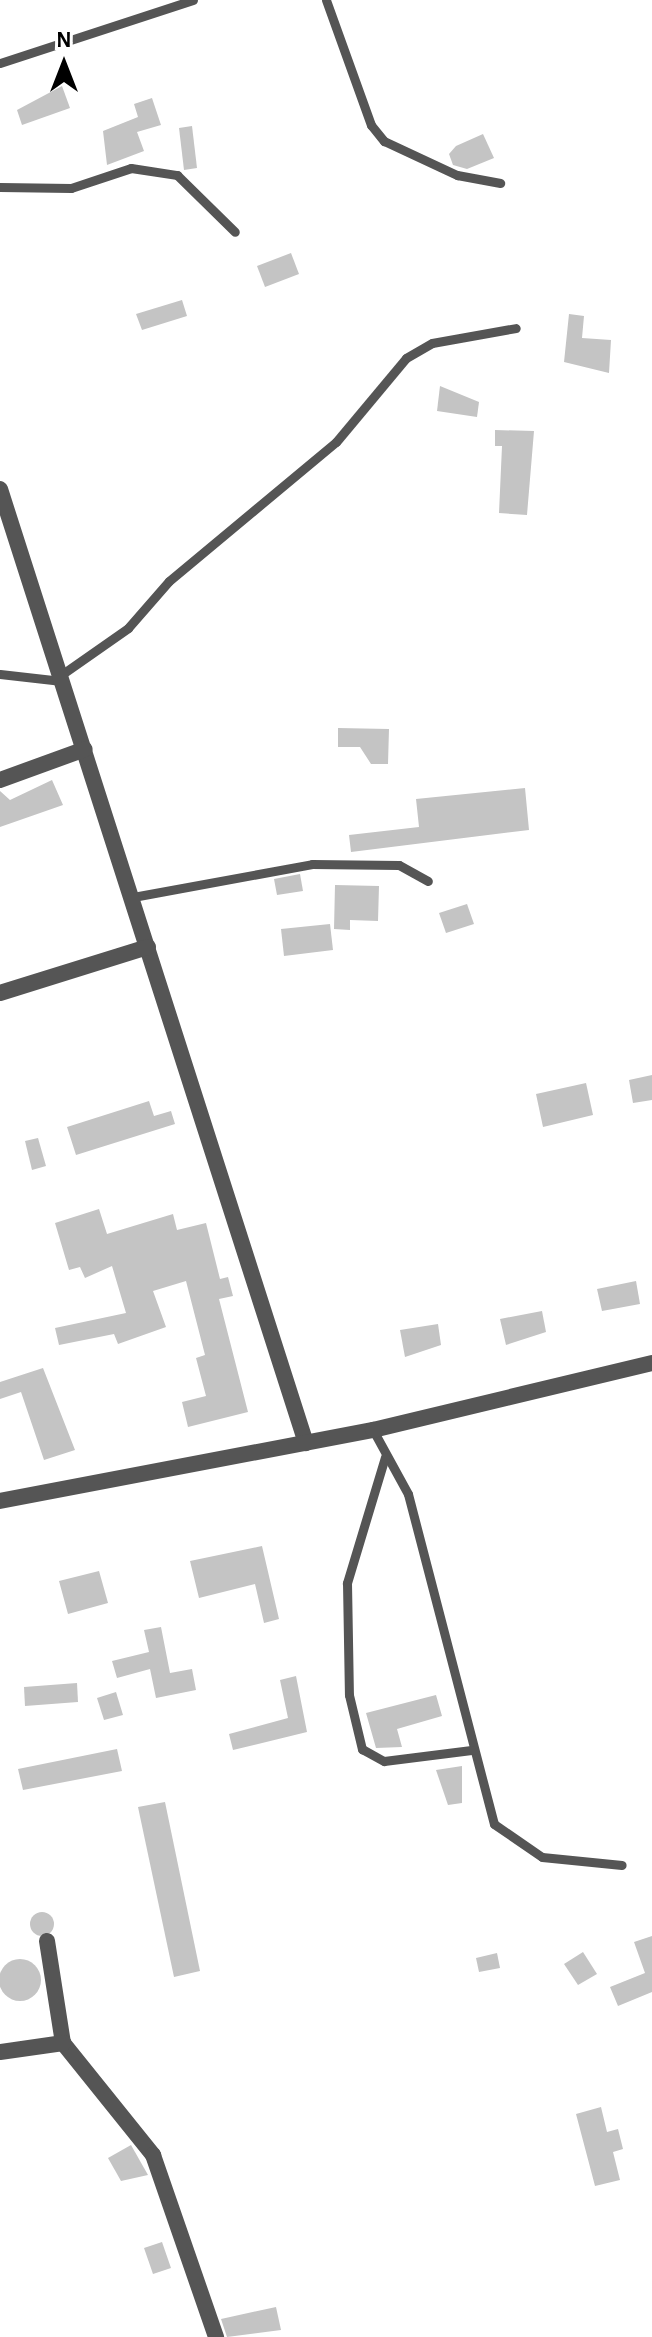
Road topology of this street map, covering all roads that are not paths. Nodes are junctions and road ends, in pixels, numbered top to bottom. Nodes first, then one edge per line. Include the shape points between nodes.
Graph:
1 (193, 0) edge
2 (326, 0) edge
3 (0, 63) edge
4 (500, 183) dead end
5 (0, 187) edge
6 (235, 232) dead end
7 (516, 328) dead end
8 (0, 489) edge
9 (0, 674) edge
10 (62, 678) junction
11 (85, 749) junction
12 (0, 780) edge
13 (428, 881) dead end
14 (133, 897) junction
15 (148, 947) junction
16 (0, 993) edge
17 (652, 1363) edge
18 (373, 1430) junction
19 (306, 1443) junction
20 (385, 1457) junction
21 (0, 1501) edge
22 (471, 1750) junction
23 (622, 1865) dead end
24 (47, 1941) dead end
25 (63, 2043) junction
26 (0, 2052) edge
27 (216, 2337) edge

1 - 3 lane
2 - 4 lane via 371,125 384,141 457,175
5 - 6 lane via 71,188 131,168 177,175
7 - 10 lane via 432,343 406,358 336,442 169,581 128,628
8 - 10 street
9 - 10 lane
10 - 11 street
11 - 12 street
11 - 14 street
13 - 14 lane via 399,865 312,864
14 - 15 street
15 - 16 street
15 - 19 street
17 - 18 street
18 - 19 street
18 - 20 lane
19 - 21 street
20 - 22 lane via 408,1494
20 - 22 lane via 347,1583 349,1695 362,1749 384,1761
22 - 23 lane via 484,1805 514,1841 542,1857
24 - 25 street
25 - 26 street
25 - 27 street via 157,2163

